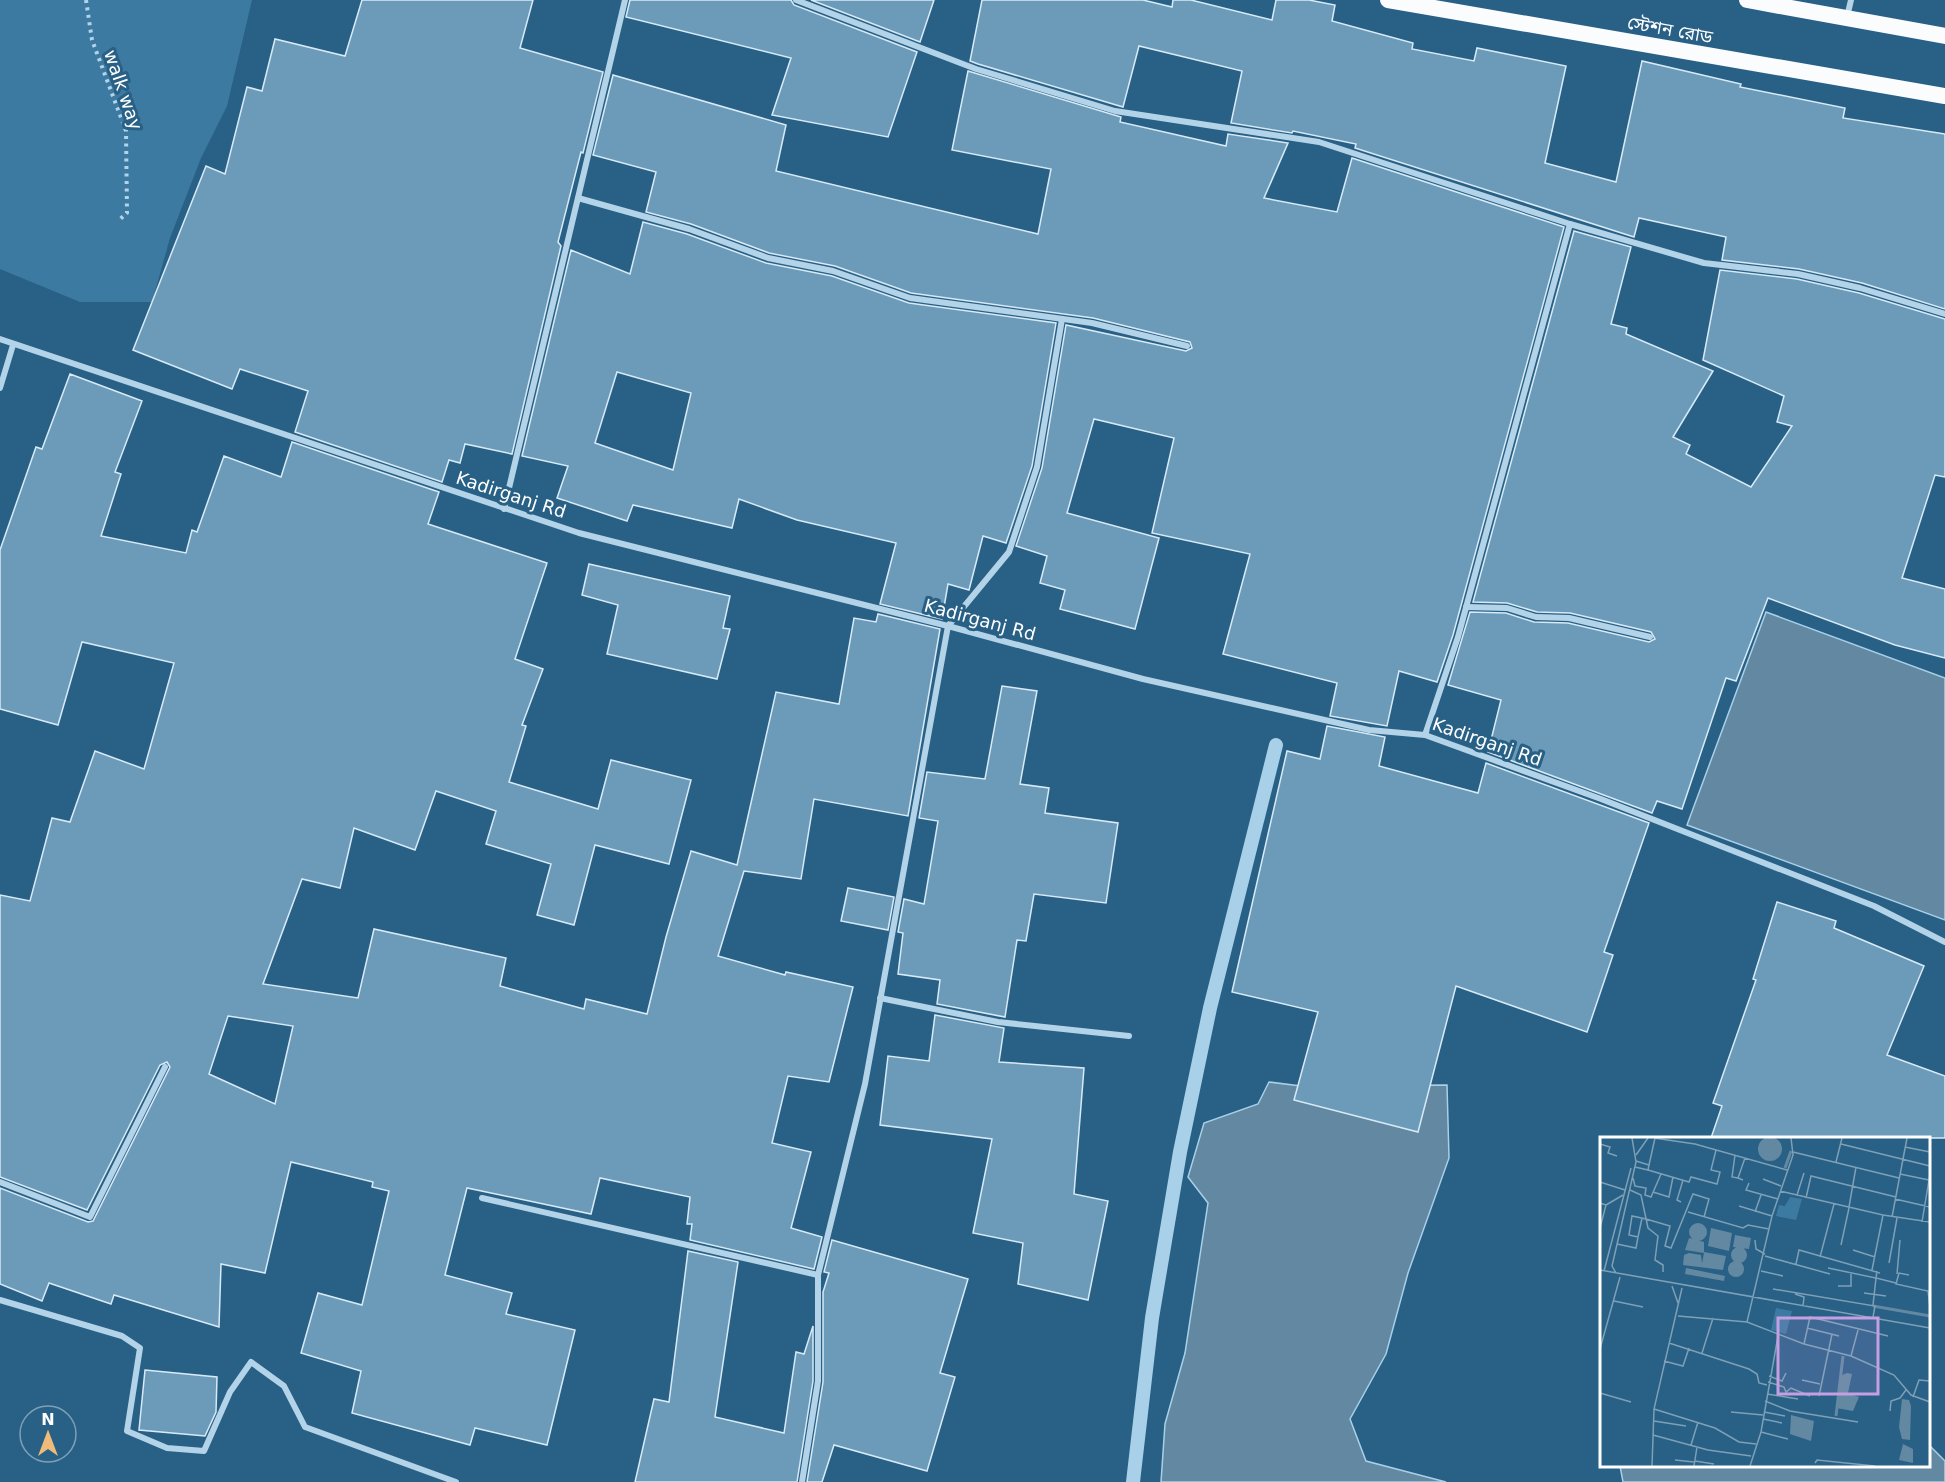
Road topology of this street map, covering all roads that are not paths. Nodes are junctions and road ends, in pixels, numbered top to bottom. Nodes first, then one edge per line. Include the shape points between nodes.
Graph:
1 (625, 0) edge
2 (796, 0) edge
3 (1388, 0) edge
4 (1747, 0) edge
5 (1851, 0) edge
6 (1846, 18) junction
7 (1945, 36) edge
8 (1945, 96) edge
9 (578, 198) junction
10 (1570, 224) junction
11 (1945, 314) edge
12 (1062, 319) junction
13 (0, 339) edge
14 (13, 345) junction
15 (1187, 346) dead end
16 (0, 388) edge
17 (504, 509) junction
18 (1466, 607) junction
19 (948, 626) junction
20 (1650, 636) dead end
21 (1425, 735) junction
22 (1945, 942) edge
23 (880, 998) junction
24 (1129, 1036) dead end
25 (165, 1067) dead end
26 (0, 1182) edge
27 (482, 1198) dead end
28 (818, 1275) junction
29 (0, 1300) edge
30 (456, 1482) edge
31 (802, 1482) edge

1 - 9 street
2 - 10 street via 976,69 1115,111 1319,142
3 - 8 highway, স্টেশন রোড
4 - 6 highway
5 - 6 street
6 - 7 highway
9 - 12 street via 689,229 768,258 833,271 910,298
9 - 17 street
10 - 11 street via 1704,263 1798,274
10 - 18 street
12 - 15 street
12 - 19 street via 1037,467 1010,552
13 - 14 street, Kadirganj Rd
14 - 16 street
14 - 17 street, Kadirganj Rd
17 - 19 street, Kadirganj Rd via 579,533
18 - 20 street via 1507,608 1536,617 1569,618
18 - 21 street
19 - 21 street, Kadirganj Rd via 1200,692 1369,730
19 - 23 street
21 - 22 street, Kadirganj Rd via 1863,902
23 - 24 street via 998,1022
23 - 28 street via 865,1084
25 - 26 street via 90,1216
27 - 28 street
28 - 31 street via 818,1381
29 - 30 street via 122,1336 140,1348 128,1431 166,1448 204,1451 230,1392 251,1362 284,1386 305,1427

